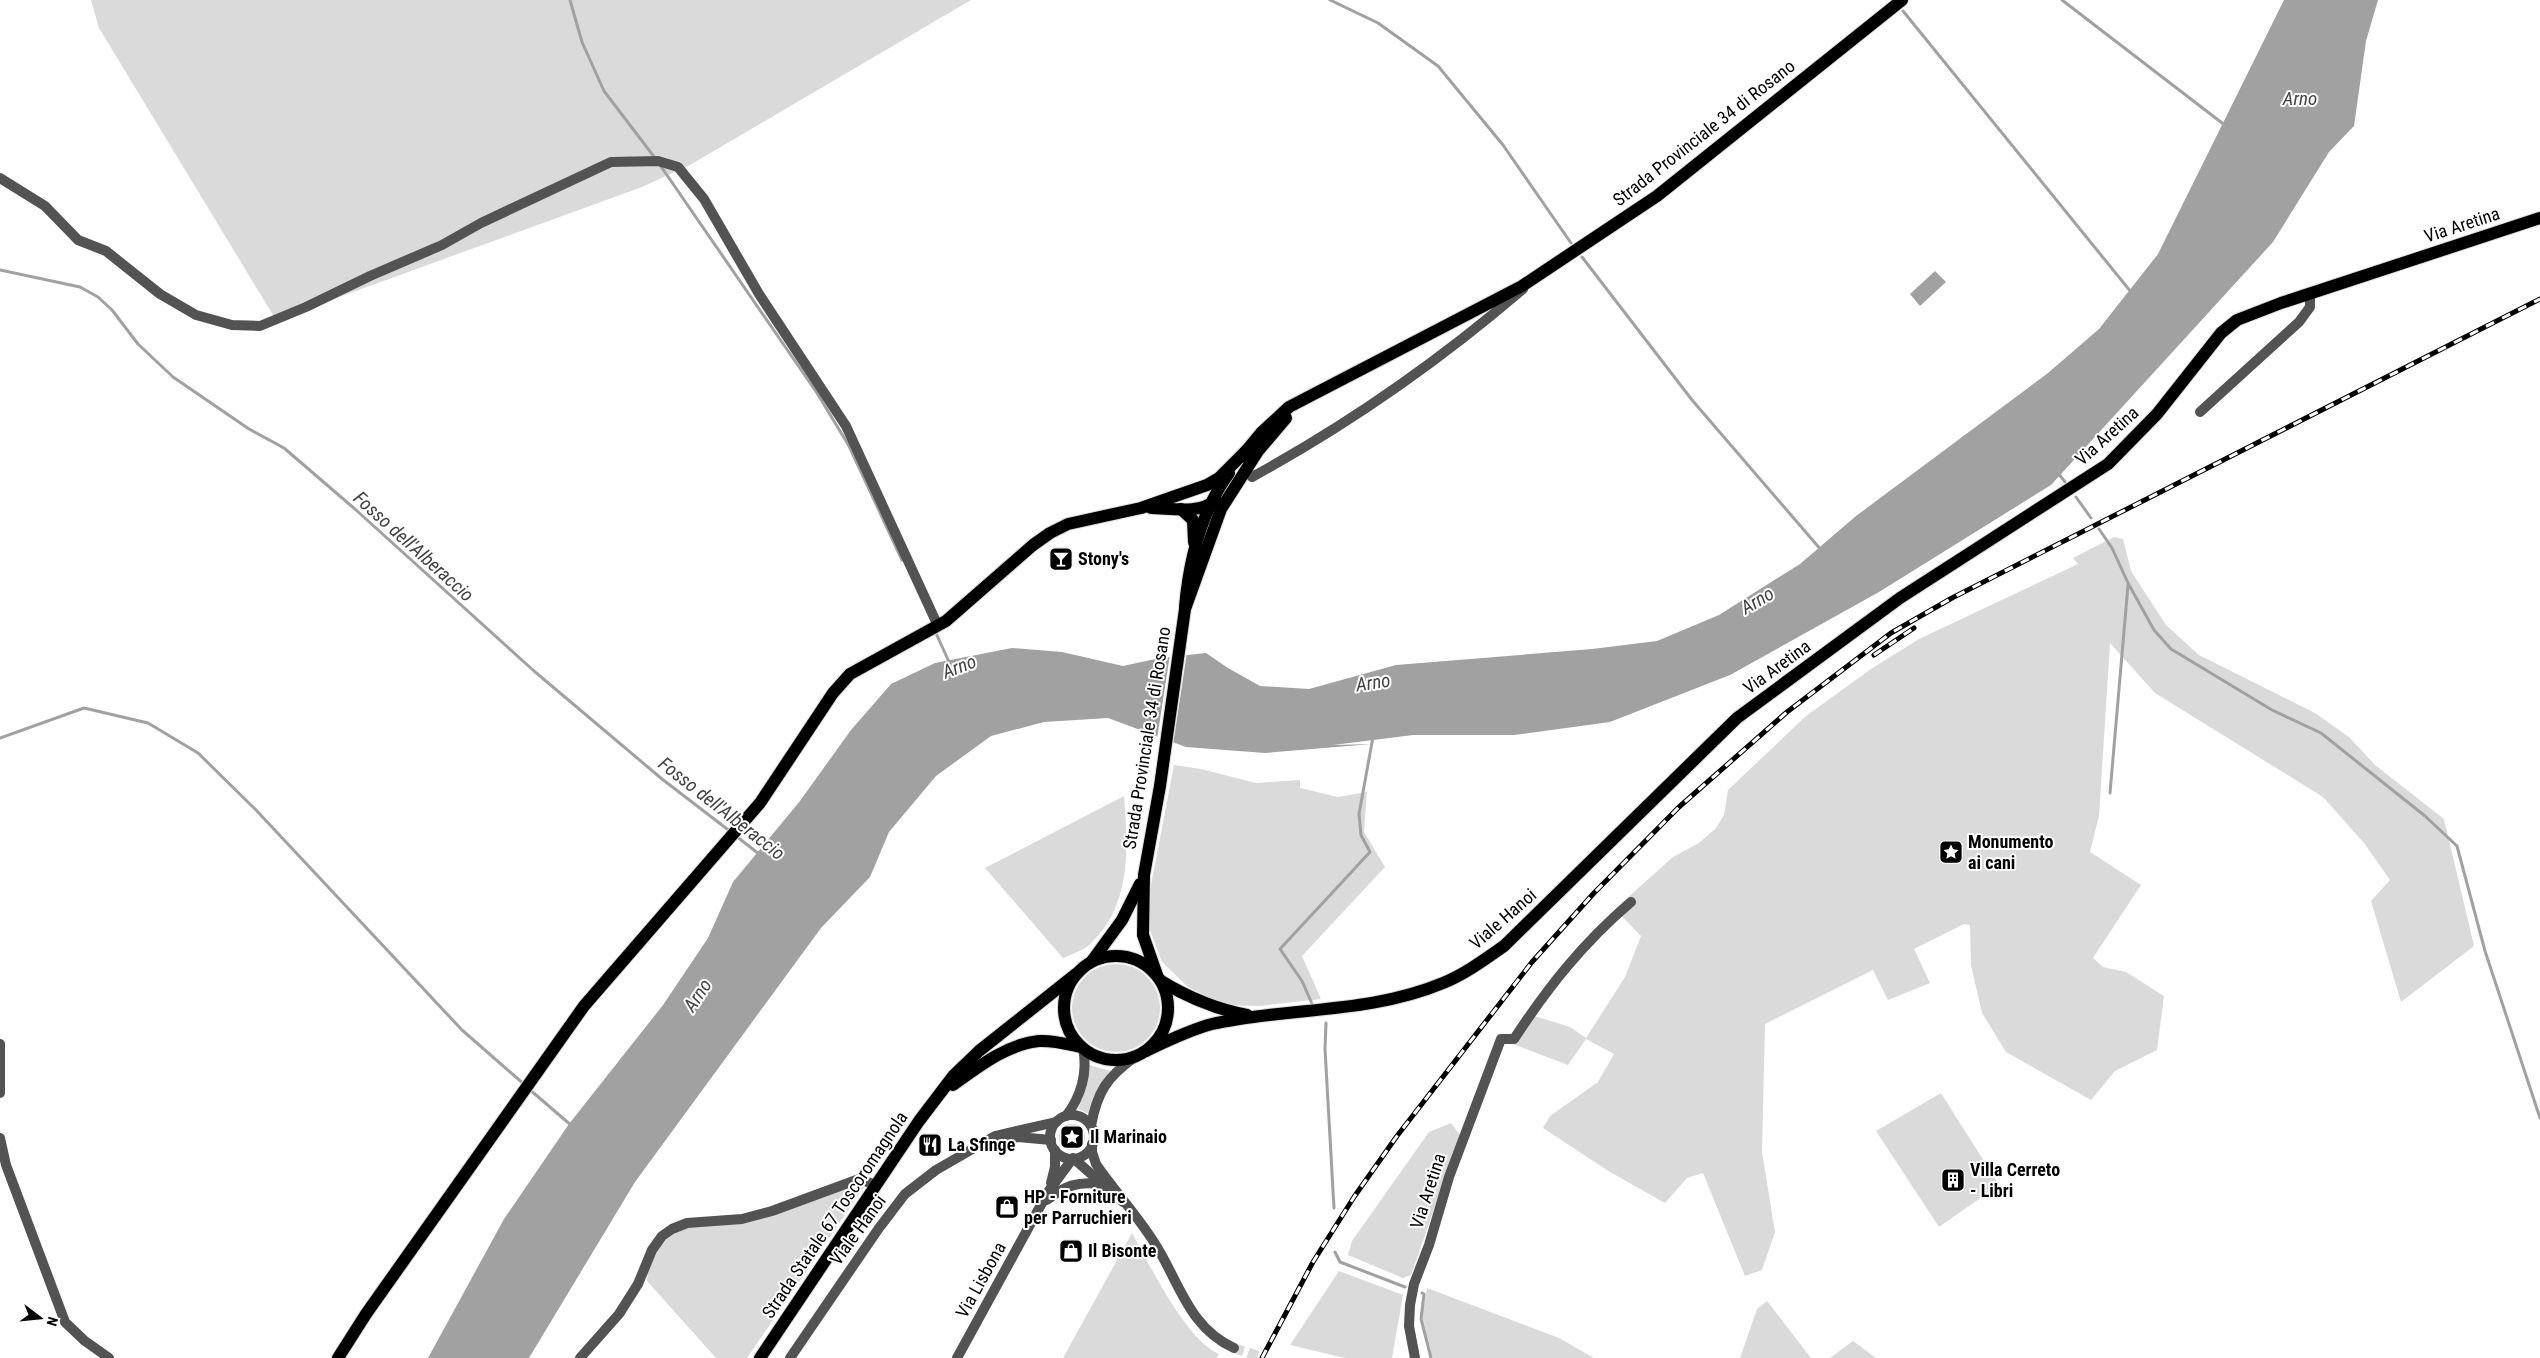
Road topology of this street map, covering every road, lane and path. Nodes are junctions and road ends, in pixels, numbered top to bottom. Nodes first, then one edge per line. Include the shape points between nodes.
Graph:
1 (1902, 0) edge
2 (0, 178) edge
3 (2540, 218) edge
4 (1545, 271) junction
5 (2310, 294) junction
6 (1308, 398) junction
7 (2200, 412) dead end
8 (1246, 451) junction
9 (1252, 477) dead end
10 (1236, 483) junction
11 (1182, 494) junction
12 (1211, 504) junction
13 (1140, 508) junction
14 (1181, 509) junction
15 (1211, 532) junction
16 (1190, 564) junction
17 (1185, 608) junction
18 (938, 626) junction
19 (1716, 738) joint
20 (1144, 875) junction
21 (1631, 902) dead end
22 (1092, 961) junction
23 (1076, 974) junction
24 (1159, 978) junction
25 (1255, 1016) junction
26 (0, 1044) edge
27 (1082, 1048) junction
28 (1140, 1054) junction
29 (941, 1093) junction
30 (0, 1094) edge
31 (1066, 1116) junction
32 (1056, 1122) junction
33 (1091, 1126) junction
34 (0, 1138) edge
35 (1092, 1144) junction
36 (1053, 1145) junction
37 (977, 1146) junction
38 (1073, 1158) junction
39 (1100, 1184) junction
40 (876, 1185) junction
41 (1048, 1192) junction
42 (1123, 1202) junction
43 (1042, 1204) junction
44 (1234, 1348) tunnel mouth
45 (109, 1358) edge
46 (338, 1358) edge
47 (580, 1358) edge
48 (760, 1358) edge
49 (790, 1358) edge
50 (957, 1358) edge
51 (1415, 1358) edge

1 - 4 main road, Strada Provinciale 34 di Rosano via 1657,196
2 - 18 street via 45,206 78,240 106,250 160,294 189,311 232,324 260,326 442,245 481,223 611,162 658,161 678,167 704,198 759,294 846,426
3 - 5 main road, Via Aretina
4 - 6 main road, Strada Provinciale 34 di Rosano
4 - 9 street via 1470,335 1401,386 1308,446
5 - 7 street via 2310,307 2299,322
5 - 19 main road, Via Aretina via 2237,320 2221,333 2157,414 2108,464 1900,598 1737,718
6 - 8 main road, Strada Provinciale 34 di Rosano via 1289,407
6 - 10 main road, Strada Provinciale 34 di Rosano via 1267,440
8 - 11 main road via 1218,478
8 - 12 main road, Strada Provinciale 34 di Rosano
10 - 12 main road
10 - 15 main road, Strada Provinciale 34 di Rosano
11 - 12 main road via 1200,494
11 - 13 main road
12 - 14 main road via 1193,510
12 - 15 main road
12 - 16 main road, Strada Provinciale 34 di Rosano
13 - 14 main road
13 - 18 main road via 1088,518 1050,533
14 - 16 main road via 1193,520
15 - 17 main road, Strada Provinciale 34 di Rosano
16 - 17 main road, Strada Provinciale 34 di Rosano
17 - 20 main road, Strada Provinciale 34 di Rosano
18 - 46 main road via 850,674 833,693 760,803 584,1006
19 - 25 main road, Viale Hanoi via 1504,946 1478,965 1443,983 1406,996 1363,1005
20 - 22 main road, Strada Provinciale 34 di Rosano via 1122,920
20 - 24 main road, Strada Provinciale 34 di Rosano via 1143,935
21 - 51 street, Via Aretina via 1599,929 1563,970 1514,1039 1500,1039 1414,1284 1410,1326
22 - 23 main road, Viale Hanoi
22 - 24 main road, Viale Hanoi via 1106,956 1127,957 1147,965
23 - 27 main road, Viale Hanoi via 1064,1003 1065,1019
23 - 29 main road, Strada Statale 67 Toscoromagnola via 980,1051
24 - 25 main road, Viale Hanoi via 1191,999 1220,1010
24 - 28 main road, Viale Hanoi via 1167,996 1165,1027 1157,1041
25 - 28 main road, Viale Hanoi via 1179,1035
26 - 30 street
27 - 28 main road, Viale Hanoi via 1108,1060
27 - 29 main road, Strada Statale 67 Toscoromagnola via 1056,1042 1026,1044 977,1068
27 - 31 street, Viale Hanoi via 1085,1060 1082,1085
28 - 33 street, Viale Hanoi via 1117,1070 1102,1088
29 - 40 main road, Strada Statale 67 Toscoromagnola
31 - 32 street, Viale Hanoi
31 - 33 street via 1081,1117
32 - 36 street via 1052,1127
32 - 37 street, Viale Hanoi via 1007,1132
33 - 35 street, Viale Hanoi
34 - 45 street via 6,1165 60,1313 78,1335
35 - 38 street via 1086,1153
35 - 42 street via 1096,1164
36 - 37 street, Viale Hanoi via 1018,1137
36 - 38 street, Viale Hanoi via 1066,1158
36 - 41 street, Via Lisbona via 1055,1168
37 - 49 street, Viale Hanoi via 936,1170 905,1194 878,1228
38 - 39 street
38 - 41 street, Via Lisbona
39 - 42 street
39 - 43 street via 1079,1183 1061,1188
40 - 47 street via 859,1179 772,1211 742,1219 687,1223 672,1229 652,1250 638,1284 619,1314
40 - 48 main road, Strada Statale 67 Toscoromagnola
41 - 43 street, Via Lisbona
42 - 44 street via 1157,1247 1193,1315 1214,1336
43 - 50 street, Via Lisbona

